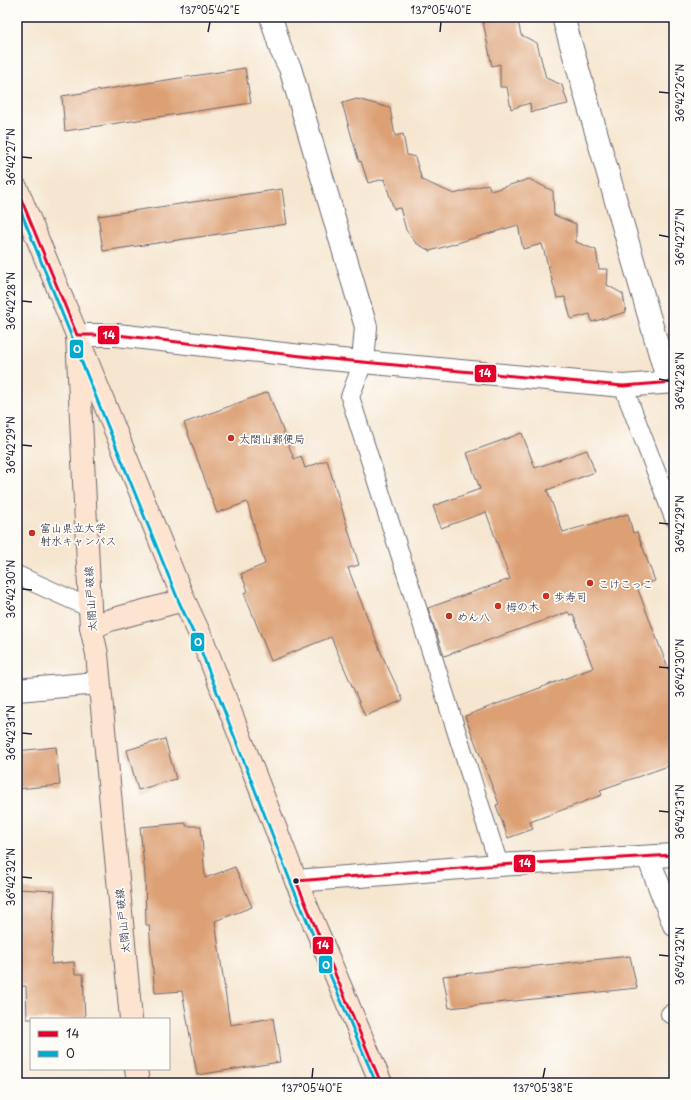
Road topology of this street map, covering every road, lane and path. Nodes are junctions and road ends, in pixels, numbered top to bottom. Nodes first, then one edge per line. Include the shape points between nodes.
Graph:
1 (271, 17) edge
2 (563, 17) edge
3 (17, 189) edge
4 (76, 335) junction
5 (363, 362) junction
6 (671, 382) edge
7 (623, 386) junction
8 (674, 518) edge
9 (17, 575) edge
10 (184, 600) junction
11 (90, 618) junction
12 (98, 683) junction
13 (17, 690) edge
14 (674, 855) edge
15 (648, 857) junction
16 (499, 865) junction
17 (296, 881) junction
18 (674, 925) edge
19 (131, 1018) edge
20 (136, 1070) edge
21 (138, 1083) edge
22 (381, 1083) edge

1 - 5 street via 281,50 290,68 366,327
2 - 6 street
3 - 4 main road, 太閤山戸破線
4 - 5 street via 117,335
4 - 10 main road
4 - 11 main road, 太閤山戸破線
5 - 7 street
5 - 16 lane via 350,397
6 - 7 street
7 - 8 lane
9 - 11 lane
10 - 11 main road via 110,620
10 - 17 main road via 203,641
11 - 12 main road, 太閤山戸破線 via 97,654
12 - 13 street
12 - 19 main road, 太閤山戸破線
14 - 15 street
15 - 16 street
15 - 18 street
16 - 17 street
17 - 22 main road
20 - 21 main road

